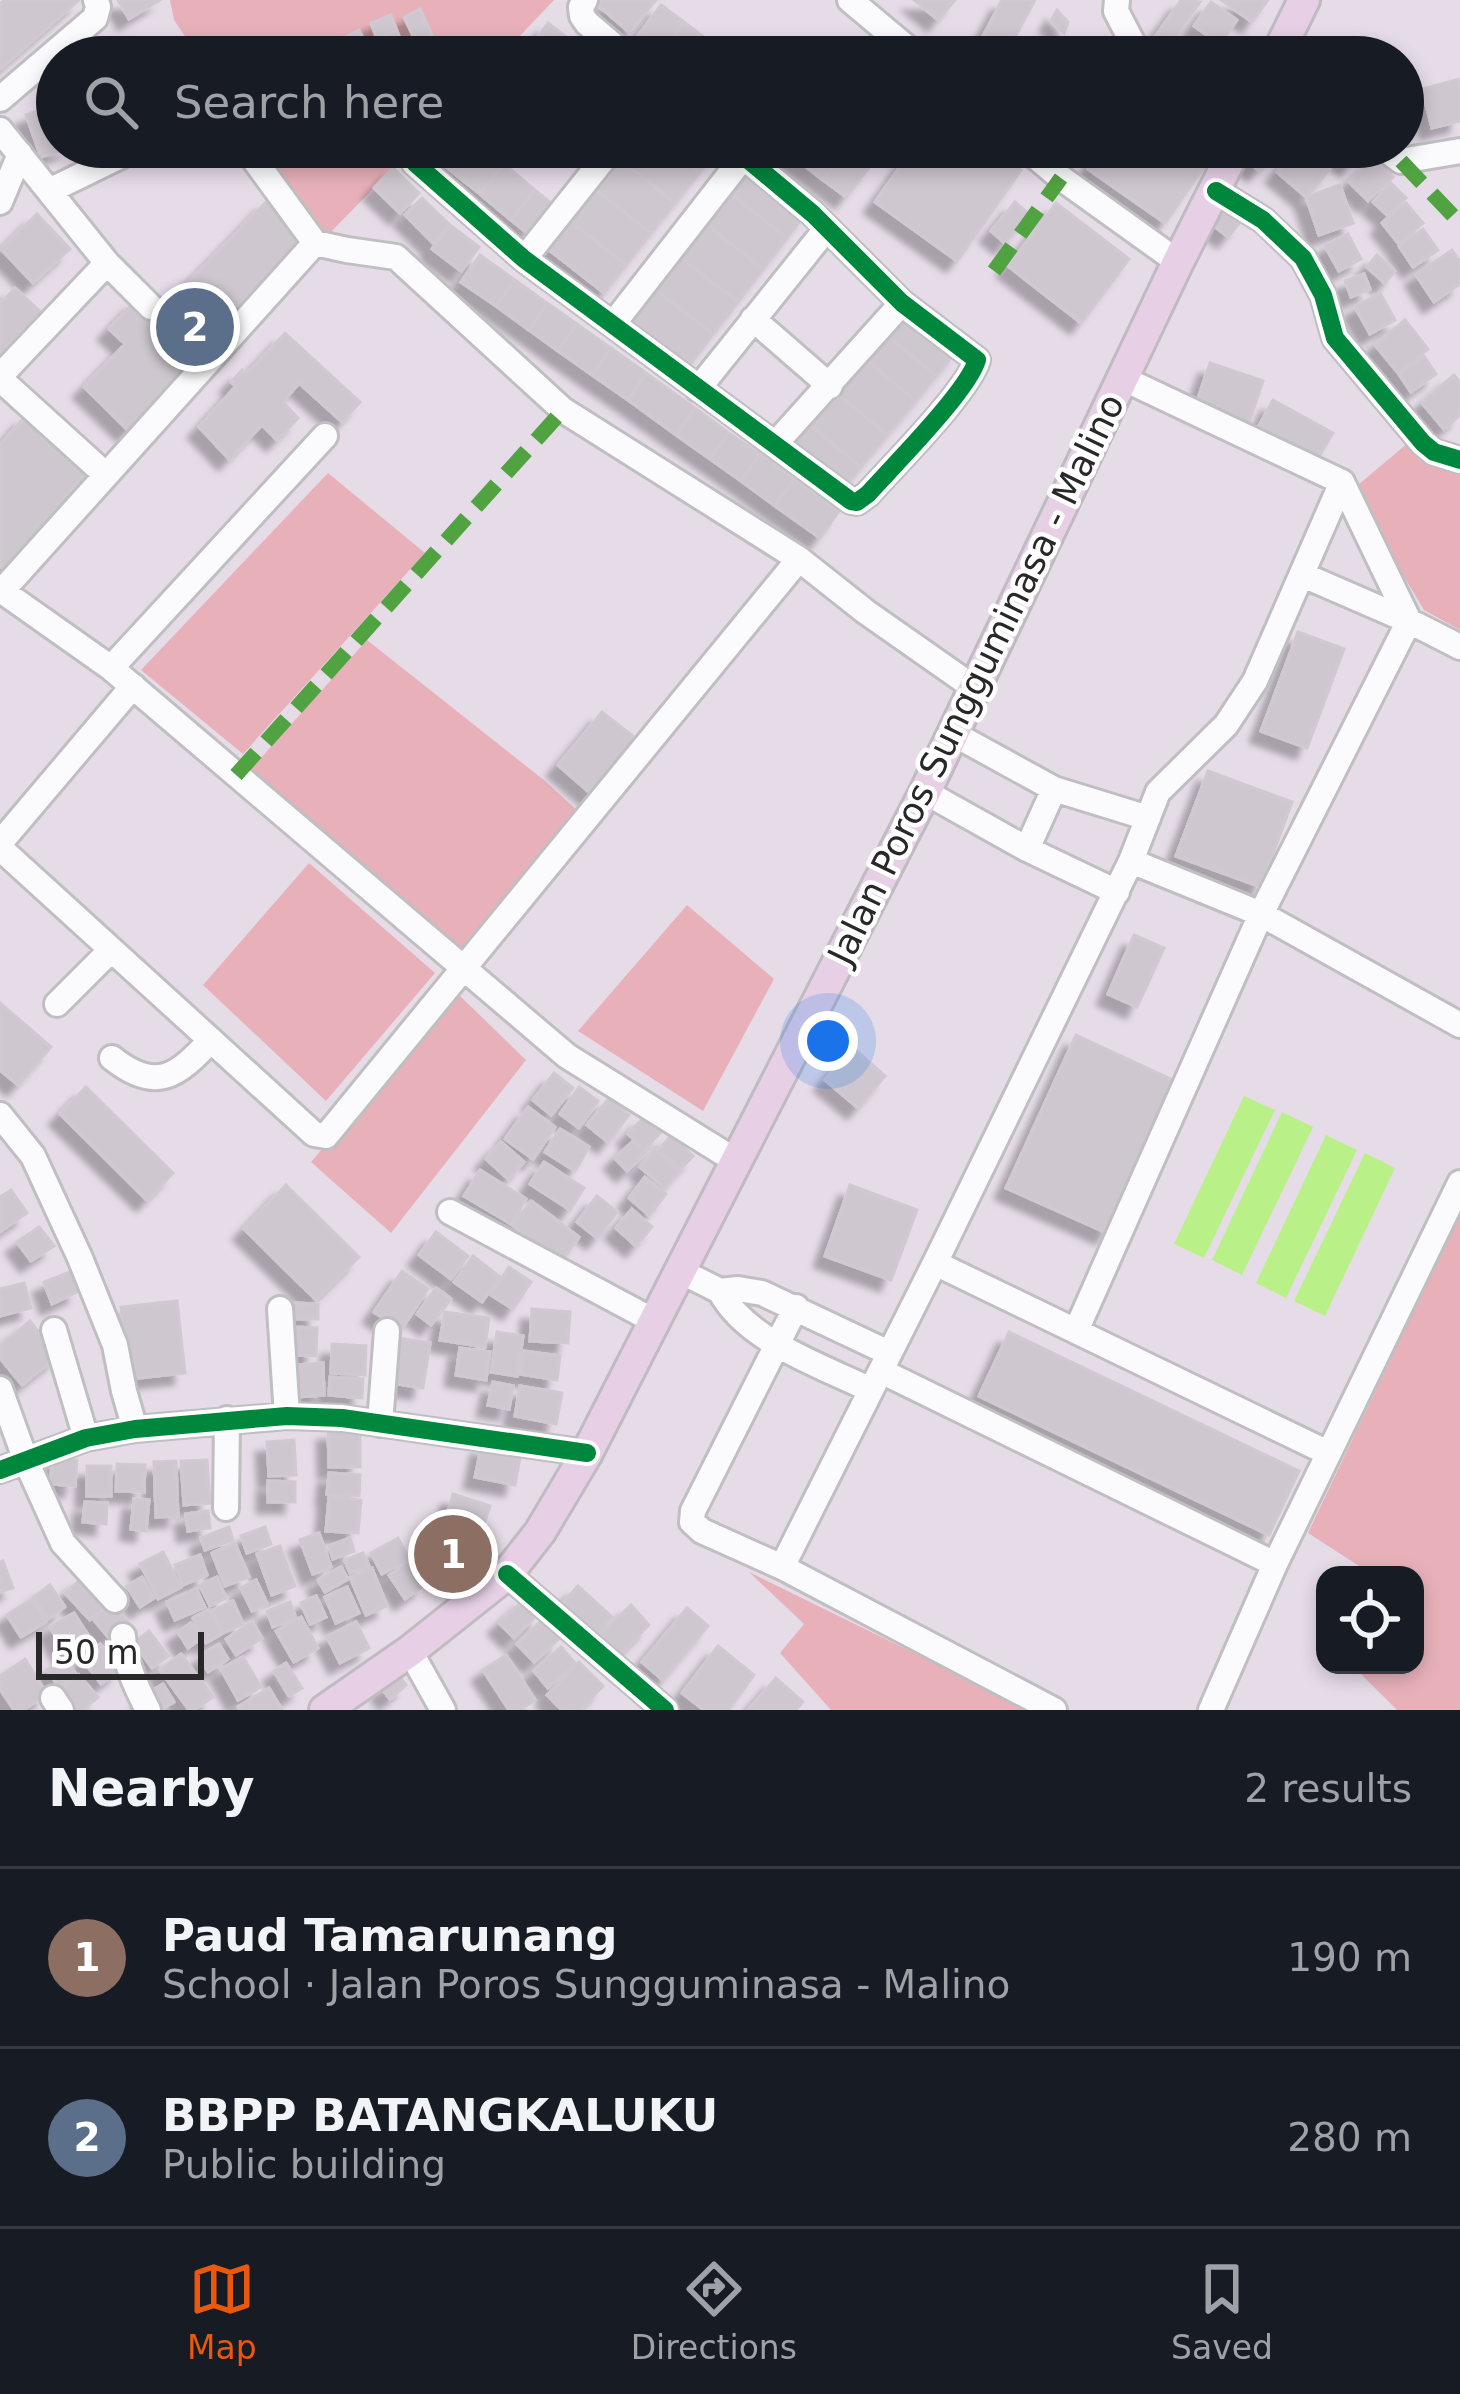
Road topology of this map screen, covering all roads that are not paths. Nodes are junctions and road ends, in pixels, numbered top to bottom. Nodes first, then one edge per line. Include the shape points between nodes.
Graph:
1 (96, 0) edge
2 (585, 0) edge
3 (850, 0) edge
4 (1117, 0) edge
5 (1304, 0) edge
6 (73, 36) edge
7 (603, 36) edge
8 (893, 36) edge
9 (1129, 36) edge
10 (1286, 36) edge
11 (36, 68) edge
12 (0, 99) edge
13 (0, 130) edge
14 (1460, 151) edge
15 (20, 154) junction
16 (1424, 157) edge
17 (96, 168) edge
18 (260, 168) edge
19 (422, 168) edge
20 (597, 168) edge
21 (727, 168) edge
22 (758, 168) edge
23 (1049, 168) edge
24 (1226, 168) edge
25 (49, 191) junction
26 (1216, 191) junction
27 (0, 202) edge
28 (827, 228) junction
29 (315, 243) junction
30 (524, 260) junction
31 (1178, 262) junction
32 (107, 263) junction
33 (902, 303) junction
34 (151, 307) dead end
35 (753, 319) junction
36 (613, 324) junction
37 (0, 378) edge
38 (1124, 379) junction
39 (830, 386) junction
40 (698, 389) junction
41 (325, 436) dead end
42 (776, 443) junction
43 (1460, 460) edge
44 (106, 475) junction
45 (1342, 482) junction
46 (799, 560) junction
47 (1304, 574) junction
48 (1, 591) edge
49 (1409, 621) junction
50 (1460, 647) edge
51 (111, 668) junction
52 (133, 686) junction
53 (973, 687) junction
54 (952, 734) junction
55 (1054, 789) junction
56 (925, 791) junction
57 (1148, 818) junction
58 (0, 846) edge
59 (1028, 849) junction
60 (1131, 861) junction
61 (1117, 892) junction
62 (1261, 914) junction
63 (111, 950) junction
64 (464, 966) junction
65 (58, 1004) dead end
66 (1460, 1025) edge
67 (211, 1040) junction
68 (112, 1058) dead end
69 (0, 1115) edge
70 (736, 1161) junction
71 (1460, 1183) edge
72 (451, 1212) dead end
73 (935, 1263) junction
74 (680, 1271) junction
75 (720, 1291) junction
76 (796, 1306) junction
77 (280, 1309) dead end
78 (654, 1321) junction
79 (54, 1330) dead end
80 (387, 1331) dead end
81 (1076, 1331) junction
82 (778, 1344) junction
83 (880, 1371) junction
84 (0, 1389) edge
85 (287, 1416) junction
86 (227, 1420) junction
87 (380, 1424) junction
88 (136, 1429) junction
89 (86, 1438) junction
90 (587, 1453) junction
91 (1328, 1454) junction
92 (26, 1461) junction
93 (0, 1470) edge
94 (226, 1508) dead end
95 (1275, 1564) junction
96 (782, 1568) junction
97 (507, 1574) junction
98 (115, 1600) dead end
99 (123, 1636) dead end
100 (410, 1651) junction
101 (148, 1710) edge
102 (325, 1710) edge
103 (443, 1710) edge
104 (665, 1710) edge
105 (1054, 1710) edge
106 (1211, 1710) edge

1 - 6 street via 94,18
2 - 7 street via 584,19
3 - 8 street
4 - 9 street
5 - 10 main road
11 - 12 street
13 - 15 street
14 - 16 street
15 - 25 street
15 - 27 street
17 - 25 street
18 - 29 street
19 - 30 street
20 - 30 street
21 - 36 street
22 - 28 street
23 - 31 street
24 - 26 main road, Jalan Poros Sungguminasa - Malino
25 - 32 street
26 - 31 main road, Jalan Poros Sungguminasa - Malino
26 - 43 street via 1303,258 1336,338 1424,443
28 - 33 street
28 - 35 street
29 - 44 street
29 - 46 street via 396,257 563,410
30 - 36 street
31 - 38 main road, Jalan Poros Sungguminasa - Malino
32 - 34 street
32 - 37 street
33 - 39 street
33 - 42 street via 977,365 868,494 851,501
35 - 39 street
35 - 40 street
36 - 40 street
37 - 44 street
38 - 45 street
38 - 53 main road, Jalan Poros Sungguminasa - Malino
39 - 42 street
40 - 42 street
41 - 51 street
44 - 48 street
45 - 47 street
45 - 49 street
46 - 53 street
46 - 64 street
47 - 49 street
47 - 57 street via 1255,680 1226,725 1158,792
48 - 51 street
49 - 50 street
49 - 62 street
51 - 52 street
52 - 58 street
52 - 64 street
53 - 54 main road, Jalan Poros Sungguminasa - Malino
54 - 55 street
54 - 56 main road, Jalan Poros Sungguminasa - Malino
55 - 57 street
55 - 59 street
56 - 59 street
56 - 70 main road, Jalan Poros Sungguminasa - Malino
57 - 60 street
58 - 63 street
59 - 61 street
60 - 61 street
60 - 62 street
61 - 73 street
62 - 66 street
62 - 81 street
63 - 65 street
63 - 67 street
64 - 67 street via 326,1136
64 - 70 street via 567,1056
67 - 68 street via 170,1076 141,1075
69 - 88 street via 33,1156 80,1258 115,1345
70 - 74 main road, Jalan Poros Sungguminasa - Malino
71 - 91 street
72 - 78 street
73 - 81 street
73 - 83 street
74 - 75 street
74 - 78 main road, Jalan Poros Sungguminasa - Malino
75 - 76 street via 738,1288
75 - 82 street via 744,1324
76 - 82 street
76 - 83 street
77 - 85 street
78 - 90 main road, Jalan Poros Sungguminasa - Malino
79 - 89 street
80 - 87 street
81 - 91 street
82 - 83 street
82 - 96 street via 692,1522
83 - 95 street
83 - 96 street
84 - 92 street
85 - 86 street
85 - 87 street
86 - 88 street
86 - 94 street
87 - 90 street
88 - 89 street
89 - 92 street
90 - 97 main road, Jalan Poros Sungguminasa - Malino
91 - 95 street
92 - 93 street
92 - 98 street via 63,1543
95 - 106 street
96 - 105 street
97 - 100 main road, Jalan Poros Sungguminasa - Malino
97 - 104 street
99 - 101 street
100 - 102 main road, Jalan Poros Sungguminasa - Malino
100 - 103 street

